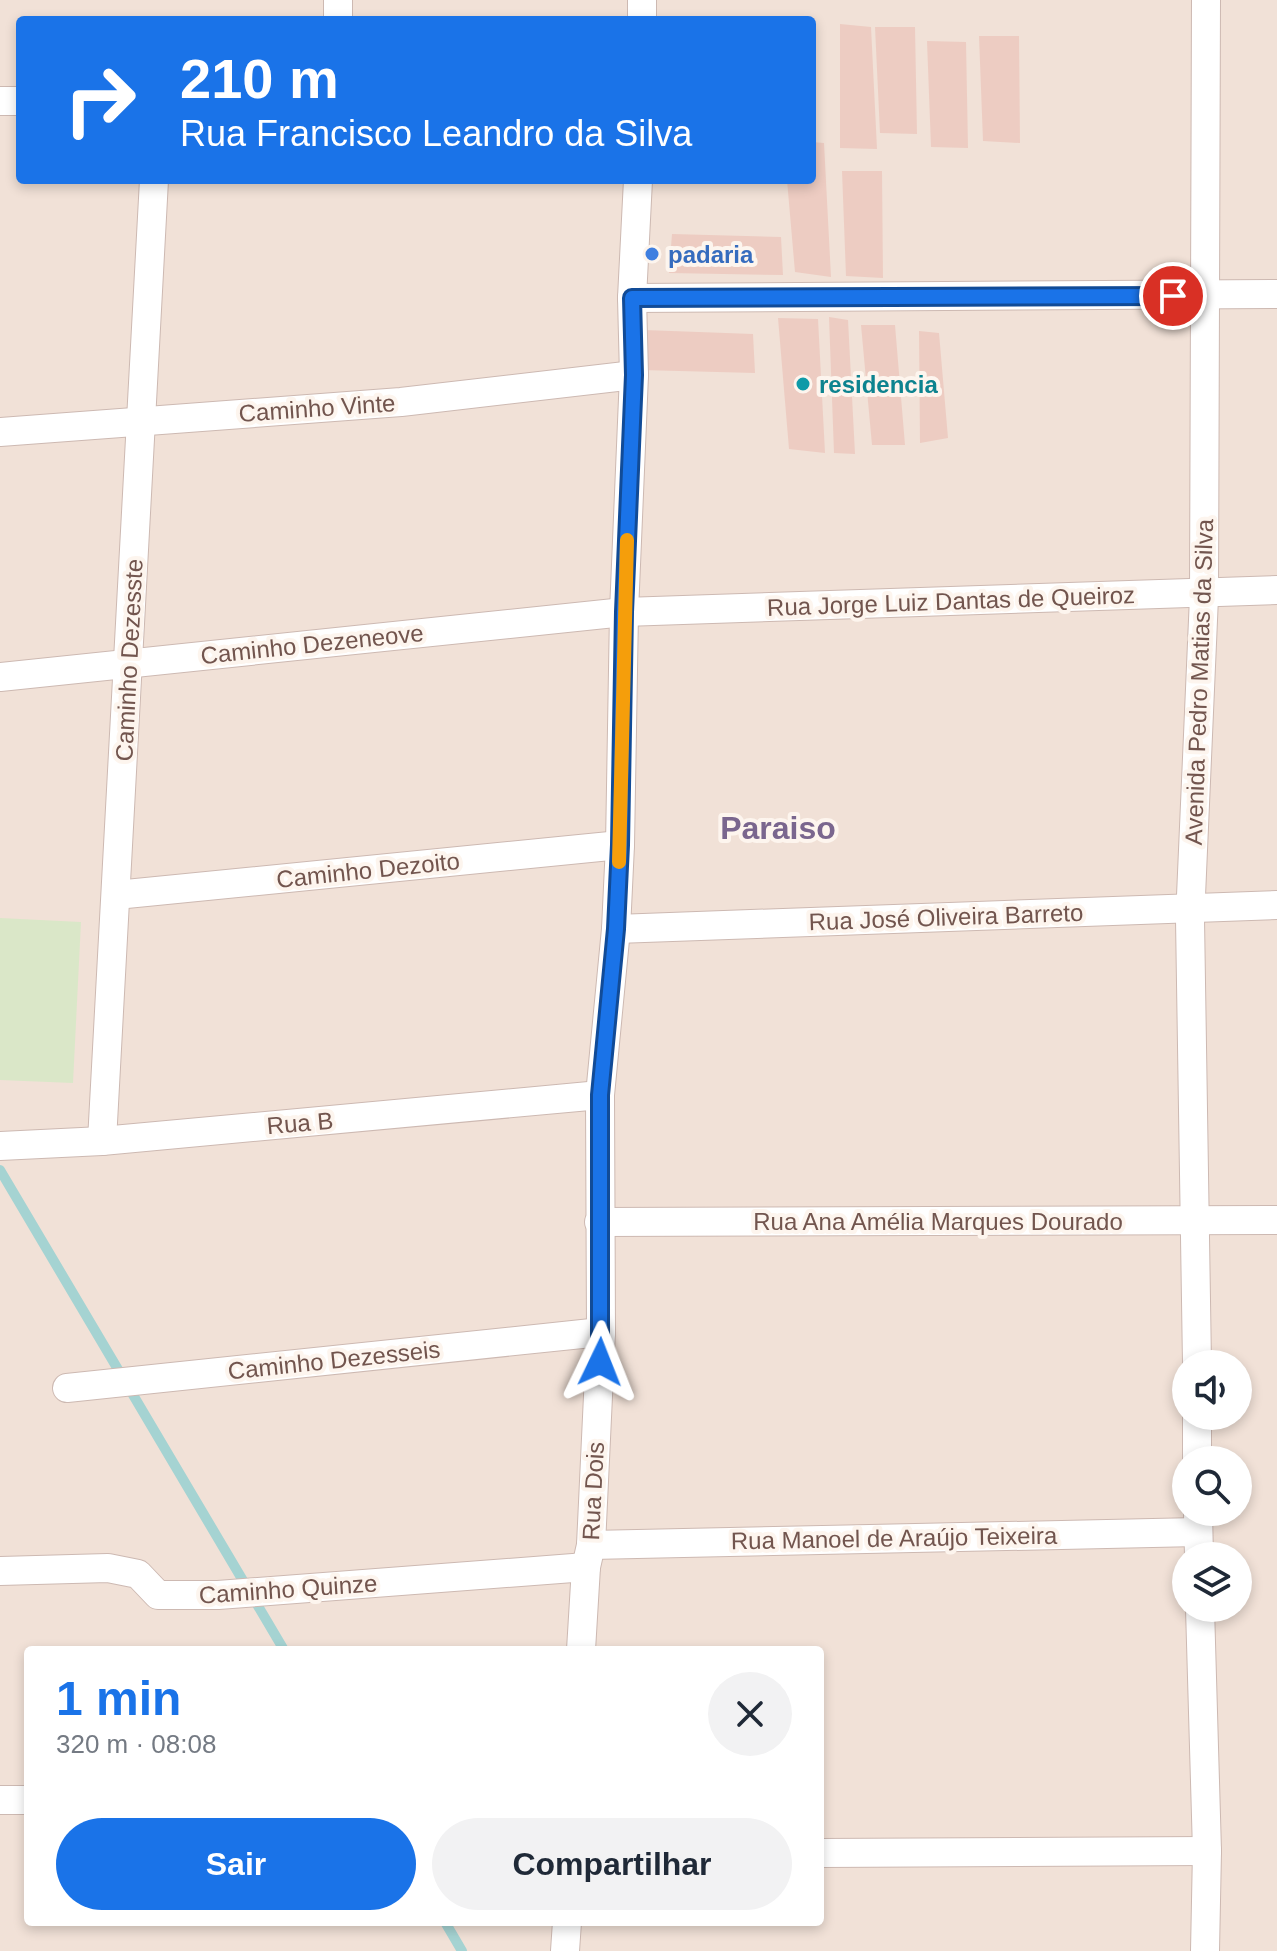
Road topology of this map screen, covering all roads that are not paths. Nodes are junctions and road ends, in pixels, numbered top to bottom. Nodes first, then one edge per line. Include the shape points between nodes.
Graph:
1 (1206, 0) edge
2 (154, 184) edge
3 (638, 184) edge
4 (1277, 294) edge
5 (1205, 295) junction
6 (632, 298) junction
7 (634, 375) junction
8 (141, 420) junction
9 (0, 432) edge
10 (1277, 590) edge
11 (1204, 592) junction
12 (624, 612) junction
13 (129, 662) junction
14 (0, 677) edge
15 (620, 845) junction
16 (116, 895) junction
17 (1277, 905) edge
18 (1190, 908) junction
19 (616, 929) junction
20 (600, 1095) junction
21 (102, 1141) junction
22 (0, 1146) edge
23 (1196, 1219) junction
24 (1277, 1220) edge
25 (599, 1222) junction
26 (601, 1332) junction
27 (1197, 1350) edge
28 (67, 1388) dead end
29 (1198, 1533) edge
30 (588, 1556) junction
31 (0, 1571) edge
32 (1200, 1622) edge
33 (581, 1646) edge
34 (0, 1800) edge
35 (24, 1800) edge
36 (1207, 1851) junction
37 (824, 1853) edge
38 (567, 1926) edge
39 (565, 1951) edge
40 (1205, 1951) edge

1 - 5 street, Avenida Pedro Matias da Silva
2 - 8 street, Caminho Dezesste
3 - 6 street, Rua Dois
4 - 5 street
5 - 6 street
5 - 11 street, Avenida Pedro Matias da Silva
6 - 7 street, Rua Dois
7 - 8 street, Caminho Vinte via 401,402
7 - 12 street, Rua Dois
8 - 9 street, Caminho Vinte
8 - 13 street, Caminho Dezesste
10 - 11 street, Rua Jorge Luiz Dantas de Queiroz
11 - 12 street, Rua Jorge Luiz Dantas de Queiroz
11 - 18 street, Avenida Pedro Matias da Silva
12 - 13 street, Caminho Dezeneove
12 - 15 street, Rua Dois
13 - 14 street, Caminho Dezeneove
13 - 16 street, Caminho Dezesste
15 - 16 street, Caminho Dezoito
15 - 19 street, Rua Dois
16 - 21 street, Caminho Dezesste
17 - 18 street, Rua José Oliveira Barreto
18 - 19 street, Rua José Oliveira Barreto
18 - 23 street, Avenida Pedro Matias da Silva
19 - 20 street, Rua Dois
20 - 21 street, Rua B
20 - 25 street, Rua Dois
21 - 22 street, Rua B
23 - 24 street, Rua Ana Amélia Marques Dourado
23 - 25 street, Rua Ana Amélia Marques Dourado
23 - 27 street, Avenida Pedro Matias da Silva
25 - 26 street, Rua Dois
26 - 28 street, Caminho Dezesseis
26 - 30 street, Rua Dois
29 - 30 street, Rua Manoel de Araújo Teixeira
30 - 31 street, Caminho Quinze via 218,1595 155,1593 138,1574 108,1568
30 - 33 street, Rua Dois
32 - 36 street
34 - 35 street
36 - 37 street
36 - 40 street
38 - 39 street

